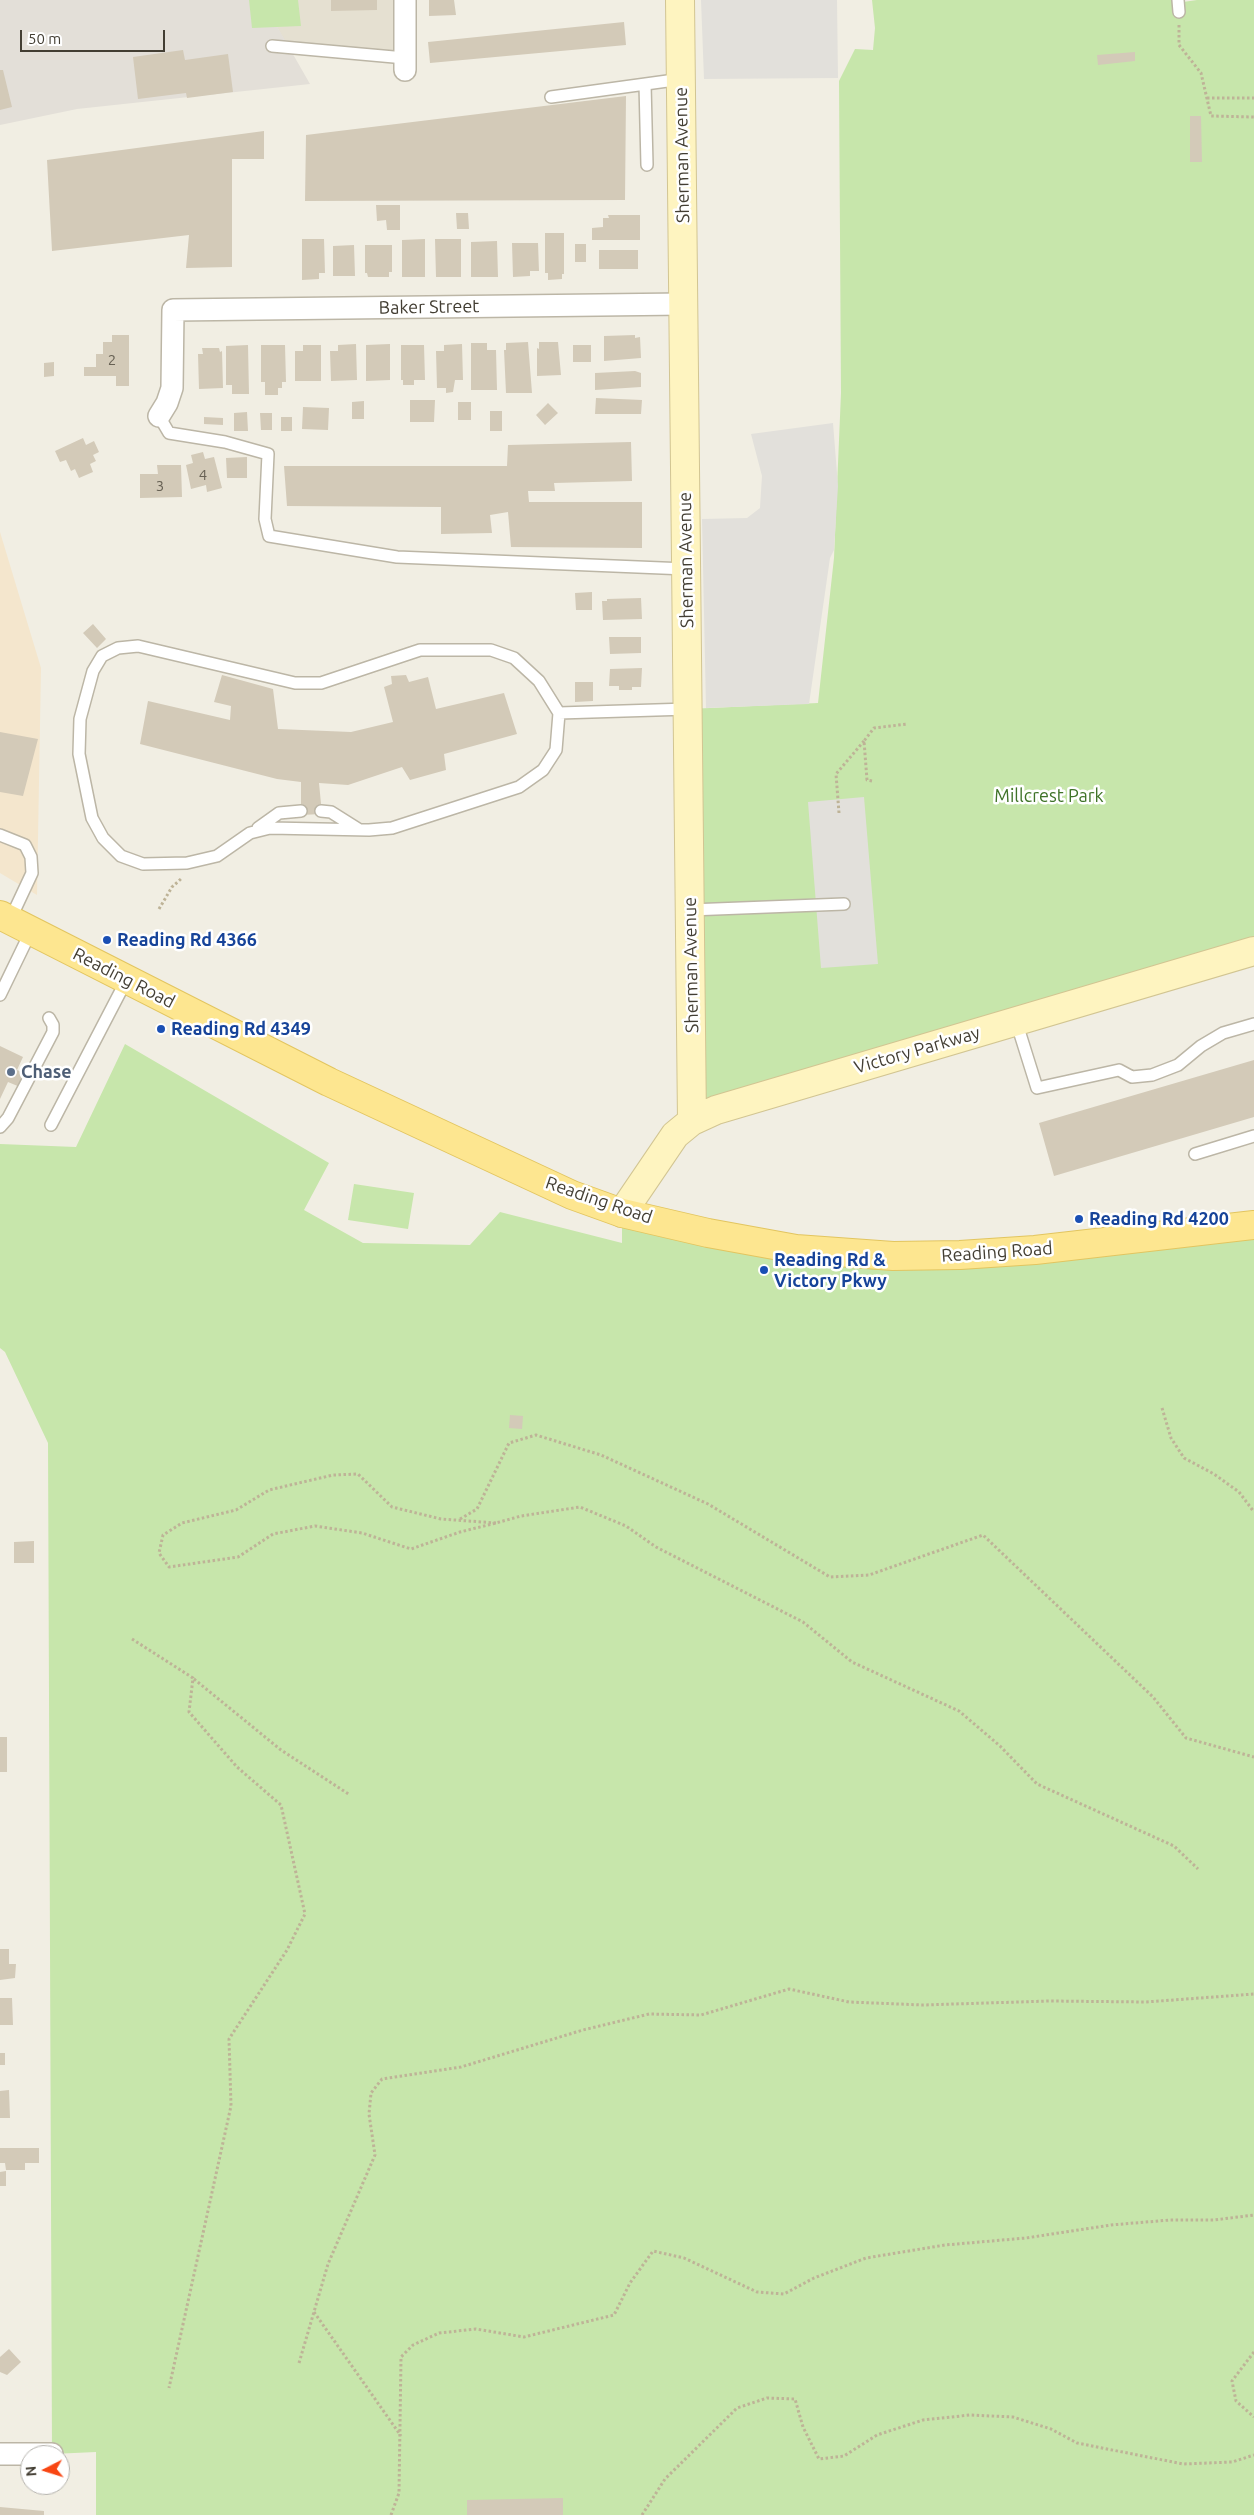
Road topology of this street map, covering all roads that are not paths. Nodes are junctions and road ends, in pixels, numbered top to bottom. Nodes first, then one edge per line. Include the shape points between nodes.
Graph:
1 (405, 0) edge
2 (680, 0) edge
3 (272, 46) dead end
4 (405, 64) joint
5 (682, 79) junction
6 (645, 84) junction
7 (551, 98) dead end
8 (647, 165) dead end
9 (684, 304) junction
10 (159, 416) joint
11 (686, 569) junction
12 (688, 709) junction
13 (559, 713) junction
14 (301, 811) dead end
15 (321, 811) dead end
16 (360, 830) junction
17 (250, 833) junction
18 (0, 835) edge
19 (844, 904) dead end
20 (690, 910) junction
21 (14, 922) edge
22 (1254, 950) edge
23 (127, 979) junction
24 (0, 996) edge
25 (49, 1018) dead end
26 (1016, 1020) junction
27 (1254, 1024) edge
28 (692, 1121) junction
29 (51, 1124) dead end
30 (0, 1127) edge
31 (1254, 1136) edge
32 (1195, 1154) dead end
33 (622, 1212) junction
34 (1254, 1225) edge
35 (0, 2454) edge
36 (20, 2454) edge

1 - 4 street
2 - 5 street, Sherman Avenue
3 - 4 lane
5 - 6 lane
5 - 9 street, Sherman Avenue
6 - 7 lane
6 - 8 lane
9 - 10 street, Baker Street via 173,310 172,388
9 - 11 street, Sherman Avenue
10 - 11 lane via 168,434 225,442 268,454 265,520 269,536 398,557
11 - 12 street, Sherman Avenue
12 - 13 lane
12 - 20 street, Sherman Avenue
13 - 16 lane via 556,750 543,770 519,787 392,828
13 - 17 lane via 539,681 514,658 491,650 420,650 321,683 295,683 138,646 118,648 102,656 94,671 80,718 79,754 92,818 103,838 121,856 143,864 187,864 217,856
14 - 17 lane via 279,813
15 - 16 lane via 331,812
16 - 17 lane via 270,828
18 - 21 lane via 25,845 31,857 32,872
19 - 20 lane
20 - 28 street, Sherman Avenue
21 - 23 main road, Reading Road
21 - 24 lane
22 - 26 street, Victory Parkway
23 - 29 lane
23 - 33 main road, Reading Road via 379,1106 572,1194
25 - 30 lane via 54,1025 53,1032 8,1118
26 - 27 lane via 1037,1088 1119,1070 1132,1077 1152,1076 1178,1065 1223,1033
26 - 28 street, Victory Parkway via 740,1102
28 - 33 street, Victory Parkway via 675,1135
31 - 32 lane
33 - 34 main road, Reading Road via 708,1233 796,1249 893,1256 1035,1250
35 - 36 street

